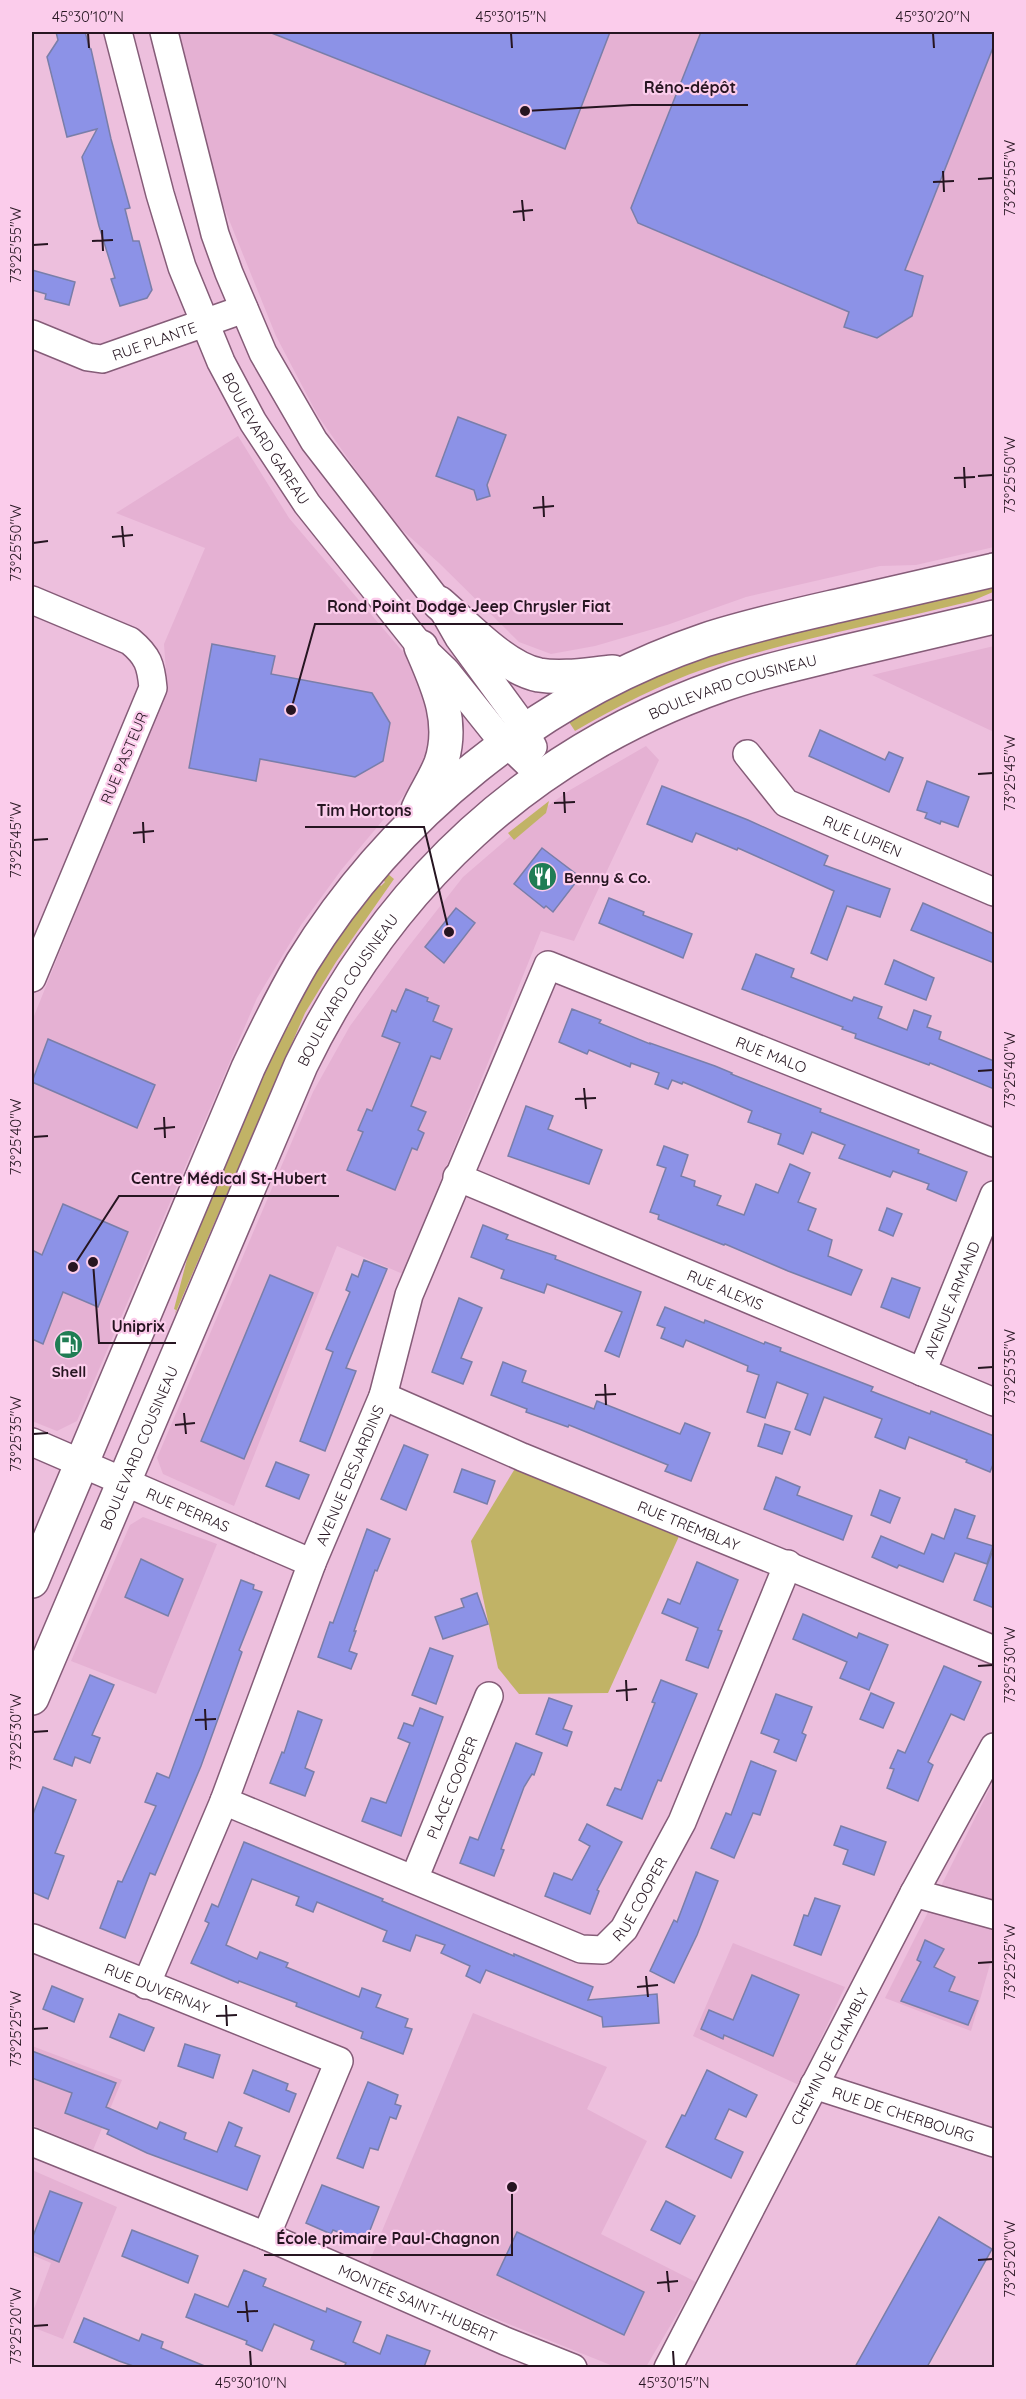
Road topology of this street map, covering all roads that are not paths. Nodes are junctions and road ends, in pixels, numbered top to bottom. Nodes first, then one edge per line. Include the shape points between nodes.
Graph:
1 (118, 32) edge
2 (165, 32) edge
3 (243, 309) junction
4 (204, 323) junction
5 (32, 333) edge
6 (994, 570) edge
7 (32, 600) edge
8 (439, 603) junction
9 (994, 617) edge
10 (421, 647) junction
11 (627, 672) junction
12 (516, 737) junction
13 (747, 754) dead end
14 (544, 774) junction
15 (410, 827) junction
16 (994, 892) edge
17 (548, 965) joint
18 (32, 978) edge
19 (994, 1143) edge
20 (457, 1177) junction
21 (994, 1195) edge
22 (922, 1372) junction
23 (383, 1396) junction
24 (994, 1402) edge
25 (32, 1442) edge
26 (81, 1463) junction
27 (123, 1483) junction
28 (312, 1563) junction
29 (788, 1564) junction
30 (32, 1581) edge
31 (994, 1650) edge
32 (489, 1696) dead end
33 (32, 1698) edge
34 (994, 1747) edge
35 (224, 1801) junction
36 (414, 1879) junction
37 (914, 1893) junction
38 (994, 1915) edge
39 (33, 1938) dead end
40 (146, 1985) junction
41 (814, 2085) junction
42 (32, 2142) edge
43 (994, 2143) edge
44 (266, 2236) junction
45 (573, 2367) edge
46 (668, 2367) edge

1 - 4 street, BOULEVARD GAREAU via 174,244
2 - 3 street, BOULEVARD GAREAU via 215,234
3 - 4 street, RUE PLANTE
3 - 8 street, BOULEVARD GAREAU via 276,378 314,441
4 - 5 street, RUE PLANTE via 102,359
4 - 10 street, BOULEVARD GAREAU via 231,381 275,458
6 - 11 main road via 744,628
7 - 18 street, RUE PASTEUR via 130,641 142,651 151,667 153,688
8 - 11 main road via 496,652 534,674
8 - 12 street, BOULEVARD GAREAU via 459,638 516,716
9 - 14 main road, BOULEVARD COUSINEAU via 793,664 722,685 613,732
10 - 12 street, BOULEVARD GAREAU via 446,671 494,731
10 - 15 main road via 442,699 446,731 441,761
11 - 12 main road
12 - 14 street, BOULEVARD GAREAU
12 - 15 main road
13 - 16 street, RUE LUPIEN via 786,802
14 - 27 main road, BOULEVARD COUSINEAU via 477,828 416,890 335,999 301,1065
15 - 26 main road via 323,931 276,1009
17 - 19 street, RUE MALO
17 - 20 street, AVENUE DESJARDINS
20 - 22 street, RUE ALEXIS
20 - 23 street, AVENUE DESJARDINS via 409,1295
21 - 22 street, AVENUE ARMAND
22 - 24 street, RUE ALEXIS
23 - 28 street, AVENUE DESJARDINS
23 - 29 street, RUE TREMBLAY via 522,1457
25 - 26 street, RUE PERRAS
26 - 27 street, RUE PERRAS
26 - 30 main road
27 - 28 street, RUE PERRAS
27 - 33 main road, BOULEVARD COUSINEAU
28 - 35 street, AVENUE DESJARDINS
29 - 31 street, RUE TREMBLAY
29 - 36 street, RUE COOPER via 682,1822 624,1929 603,1950 581,1949
32 - 36 street, PLACE COOPER
34 - 37 street, CHEMIN DE CHAMBLY
35 - 36 street, RUE COOPER
35 - 40 street, AVENUE DESJARDINS
37 - 38 street
37 - 41 street, CHEMIN DE CHAMBLY
39 - 40 street, RUE DUVERNAY
40 - 44 street, RUE DUVERNAY via 339,2061
41 - 43 street, RUE DE CHERBOURG
41 - 46 street, CHEMIN DE CHAMBLY
42 - 44 street, MONTÉE SAINT-HUBERT
44 - 45 street, MONTÉE SAINT-HUBERT

